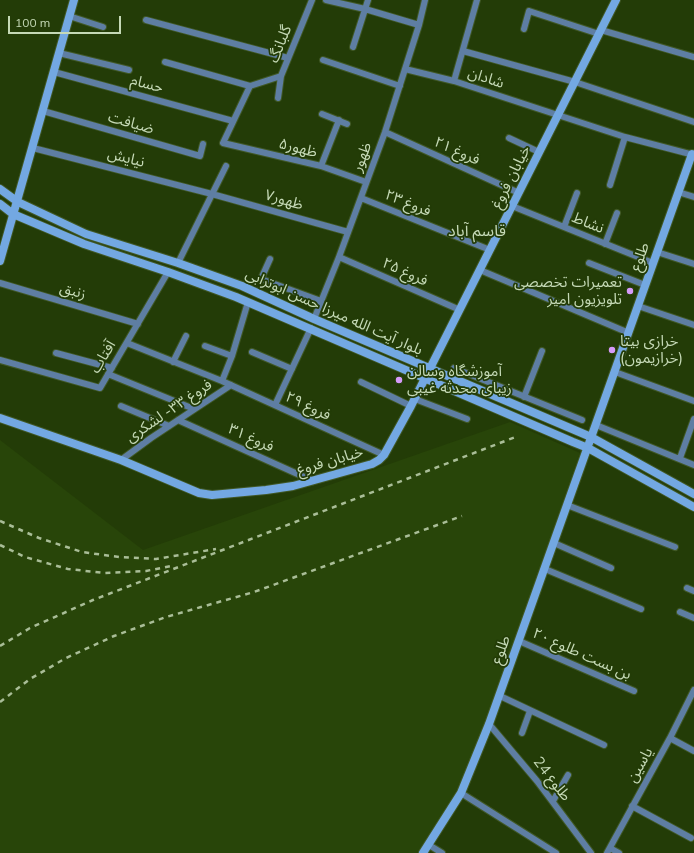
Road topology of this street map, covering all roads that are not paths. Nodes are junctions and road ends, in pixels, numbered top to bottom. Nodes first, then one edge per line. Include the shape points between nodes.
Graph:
1 (74, 0) edge
2 (312, 0) edge
3 (327, 0) edge
4 (368, 0) edge
5 (426, 0) edge
6 (477, 0) edge
7 (616, 0) edge
8 (365, 8) junction
9 (69, 16) junction
10 (146, 20) dead end
11 (419, 25) junction
12 (103, 27) dead end
13 (524, 29) dead end
14 (600, 32) junction
15 (353, 47) dead end
16 (463, 51) junction
17 (59, 53) junction
18 (694, 57) edge
19 (288, 58) junction
20 (323, 60) dead end
21 (165, 62) dead end
22 (406, 69) junction
23 (129, 70) dead end
24 (54, 72) junction
25 (281, 76) junction
26 (454, 81) junction
27 (574, 82) junction
28 (250, 86) junction
29 (400, 86) junction
30 (278, 98) dead end
31 (43, 111) junction
32 (322, 114) dead end
33 (558, 115) junction
34 (339, 120) junction
35 (233, 121) junction
36 (694, 122) edge
37 (347, 124) dead end
38 (385, 132) junction
39 (625, 137) junction
40 (508, 138) dead end
41 (203, 144) dead end
42 (33, 148) junction
43 (539, 152) junction
44 (693, 155) edge
45 (226, 166) dead end
46 (321, 166) junction
47 (366, 182) junction
48 (610, 185) dead end
49 (0, 189) edge
50 (678, 192) junction
51 (519, 193) junction
52 (577, 193) dead end
53 (212, 194) junction
54 (694, 197) edge
55 (361, 198) junction
56 (18, 202) junction
57 (0, 204) edge
58 (512, 206) junction
59 (616, 213) dead end
60 (13, 214) junction
61 (564, 227) junction
62 (348, 232) junction
63 (605, 244) junction
64 (490, 250) junction
65 (657, 252) junction
66 (339, 257) junction
67 (270, 259) dead end
68 (0, 261) edge
69 (178, 263) junction
70 (589, 263) dead end
71 (653, 263) junction
72 (694, 264) edge
73 (480, 270) junction
74 (168, 272) junction
75 (0, 283) edge
76 (646, 285) junction
77 (321, 301) junction
78 (248, 302) junction
79 (638, 306) junction
80 (460, 310) junction
81 (314, 320) junction
82 (138, 324) junction
83 (694, 324) edge
84 (311, 328) junction
85 (628, 333) junction
86 (186, 336) dead end
87 (127, 343) junction
88 (205, 346) dead end
89 (542, 351) dead end
90 (252, 352) dead end
91 (56, 353) dead end
92 (232, 356) junction
93 (0, 360) edge
94 (174, 362) junction
95 (112, 368) junction
96 (454, 368) dead end
97 (292, 369) junction
98 (430, 369) junction
99 (615, 372) junction
100 (108, 374) junction
101 (476, 377) junction
102 (426, 378) junction
103 (222, 380) junction
104 (361, 382) dead end
105 (231, 385) junction
106 (472, 387) junction
107 (524, 397) junction
108 (694, 401) edge
109 (413, 403) junction
110 (275, 405) junction
111 (121, 406) dead end
112 (194, 409) junction
113 (561, 412) junction
114 (0, 418) edge
115 (467, 419) dead end
116 (694, 419) edge
117 (178, 420) junction
118 (582, 420) dead end
119 (557, 422) junction
120 (596, 425) junction
121 (169, 426) junction
122 (591, 437) junction
123 (588, 448) junction
124 (384, 455) junction
125 (680, 458) junction
126 (121, 460) junction
127 (694, 465) edge
128 (313, 481) junction
129 (694, 494) edge
130 (567, 505) junction
131 (694, 507) edge
132 (554, 543) junction
133 (675, 547) dead end
134 (611, 568) dead end
135 (545, 569) junction
136 (687, 588) dead end
137 (694, 591) edge
138 (641, 609) dead end
139 (680, 612) dead end
140 (694, 618) edge
141 (519, 641) junction
142 (694, 690) edge
143 (634, 691) dead end
144 (500, 696) junction
145 (692, 700) edge
146 (530, 711) junction
147 (489, 724) junction
148 (522, 732) dead end
149 (670, 738) junction
150 (604, 745) dead end
151 (694, 751) edge
152 (568, 775) dead end
153 (461, 793) junction
154 (553, 801) junction
155 (632, 806) junction
156 (691, 838) dead end
157 (429, 845) junction
158 (609, 850) edge
159 (424, 853) edge
160 (442, 853) edge
161 (556, 853) edge
162 (591, 853) edge
163 (619, 853) edge

1 - 9 street
2 - 19 street, گلبانگ
3 - 8 street
4 - 8 street
5 - 11 street, ظهور
6 - 16 street
7 - 14 street, خیابان فروغ
8 - 11 street
8 - 15 street
9 - 12 street
9 - 17 street
10 - 19 street
11 - 22 street, ظهور
13 - 14 street via 529,11
14 - 18 street
14 - 27 street, خیابان فروغ
16 - 26 street
16 - 27 street
17 - 23 street
17 - 24 street
19 - 25 street, گلبانگ
20 - 29 street
21 - 28 street
22 - 26 street, شادان
22 - 29 street, ظهور
24 - 31 street
24 - 35 street, حسام
25 - 28 street, گلبانگ
25 - 30 street
26 - 33 street, شادان
27 - 33 street, خیابان فروغ
27 - 36 street
28 - 35 street
29 - 38 street, ظهور
31 - 41 street, ضیافت via 200,156
31 - 42 street
32 - 34 street
33 - 39 street, شادان
33 - 43 street, خیابان فروغ
34 - 37 street
34 - 46 street
35 - 46 street, ظهور۵ via 223,143
38 - 47 street, ظهور
38 - 51 street, فروغ ۲۱
39 - 44 street, شادان
39 - 48 street
40 - 43 street
42 - 53 street, نيايش
42 - 56 street
43 - 51 street, خیابان فروغ
44 - 50 street, طلوع
45 - 53 street
46 - 47 street, ظهور۵
47 - 55 street, ظهور
49 - 56 street, بلوار آیت الله میرزا حسن ابوترابی
50 - 54 street
50 - 65 street, طلوع
51 - 58 street, خیابان فروغ
52 - 61 street
53 - 62 street, ظهور۷
53 - 69 street
55 - 62 street, ظهور
55 - 64 street, فروغ ۲۳
56 - 60 street
56 - 69 street, بلوار آیت الله میرزا حسن ابوترابی via 86,234
57 - 60 street, بلوار آیت الله میرزا حسن ابوترابی
58 - 61 street, نشاط
58 - 64 street, خیابان فروغ
59 - 63 street
60 - 68 street
60 - 74 street, بلوار آیت الله میرزا حسن ابوترابی via 84,244
61 - 63 street, نشاط
62 - 66 street, ظهور
63 - 71 street, نشاط
64 - 73 street, خیابان فروغ
65 - 71 street, طلوع
65 - 72 street
66 - 77 street, ظهور
66 - 80 street, فروغ ۲۵
67 - 77 street via 261,279
69 - 81 street, بلوار آیت الله میرزا حسن ابوترابی via 242,286
70 - 76 street
71 - 76 street, طلوع
73 - 80 street, خیابان فروغ
73 - 85 street
74 - 78 street, بلوار آیت الله میرزا حسن ابوترابی
74 - 82 street, آفتاب
75 - 82 street, زنبق
76 - 79 street, طلوع
77 - 81 street, ظهور
78 - 84 street, بلوار آیت الله میرزا حسن ابوترابی
78 - 92 street
79 - 83 street
79 - 85 street, طلوع
80 - 98 street, خیابان فروغ
81 - 98 street, بلوار آیت الله میرزا حسن ابوترابی
82 - 87 street, آفتاب
84 - 97 street
84 - 102 street, بلوار آیت الله میرزا حسن ابوترابی
85 - 99 street, طلوع
86 - 94 street
87 - 94 street, فروغ ۲۹
87 - 95 street, آفتاب
88 - 92 street
89 - 107 street
90 - 97 street
91 - 95 street
92 - 103 street
93 - 100 street, آفتاب via 100,388
94 - 103 street, فروغ ۲۹
95 - 100 street, آفتاب
96 - 101 street
97 - 110 street
98 - 102 street, خیابان فروغ
98 - 106 street, بلوار آیت الله میرزا حسن ابوترابی
99 - 108 street
99 - 120 street, طلوع
100 - 112 street
101 - 106 street
101 - 107 street
102 - 109 street, خیابان فروغ
102 - 123 street, بلوار آیت الله میرزا حسن ابوترابی
103 - 105 street, فروغ ۲۹
104 - 109 street
105 - 110 street, فروغ ۲۹
105 - 112 street, فروغ ۳۳- لشکری
106 - 119 street, بلوار آیت الله میرزا حسن ابوترابی
107 - 113 street
109 - 115 street
109 - 124 street, خیابان فروغ
110 - 124 street, فروغ ۲۹
111 - 121 street
112 - 117 street, فروغ ۳۳- لشکری
113 - 118 street
113 - 119 street
114 - 126 street, خیابان فروغ
116 - 125 street
117 - 121 street, فروغ ۳۳- لشکری
117 - 128 street, فروغ ۳۱
119 - 122 street, بلوار آیت الله میرزا حسن ابوترابی
120 - 122 street, طلوع
120 - 125 street
121 - 126 street, فروغ ۳۳- لشکری
122 - 123 street, طلوع
122 - 129 street, بلوار آیت الله میرزا حسن ابوترابی
123 - 130 street, طلوع
123 - 131 street, بلوار آیت الله میرزا حسن ابوترابی
124 - 128 street, خیابان فروغ via 372,464
125 - 127 street
126 - 128 street, خیابان فروغ via 198,493 212,495 266,490
130 - 132 street, طلوع
130 - 133 street
132 - 134 street
132 - 135 street, طلوع
135 - 138 street
135 - 141 street, طلوع
136 - 137 street
139 - 140 street
141 - 143 street, بن بست طلوع ۲۰
141 - 144 street, طلوع
142 - 145 street, یاسین
144 - 146 street
144 - 147 street, طلوع
145 - 149 street, یاسین
146 - 148 street
146 - 150 street
147 - 153 street, طلوع
147 - 154 street, طلوع 24
149 - 151 street
149 - 155 street, یاسین
152 - 154 street
153 - 157 street, طلوع
153 - 161 street
154 - 162 street, طلوع 24
155 - 156 street
155 - 158 street, یاسین
157 - 159 street, طلوع
157 - 160 street
158 - 163 street

